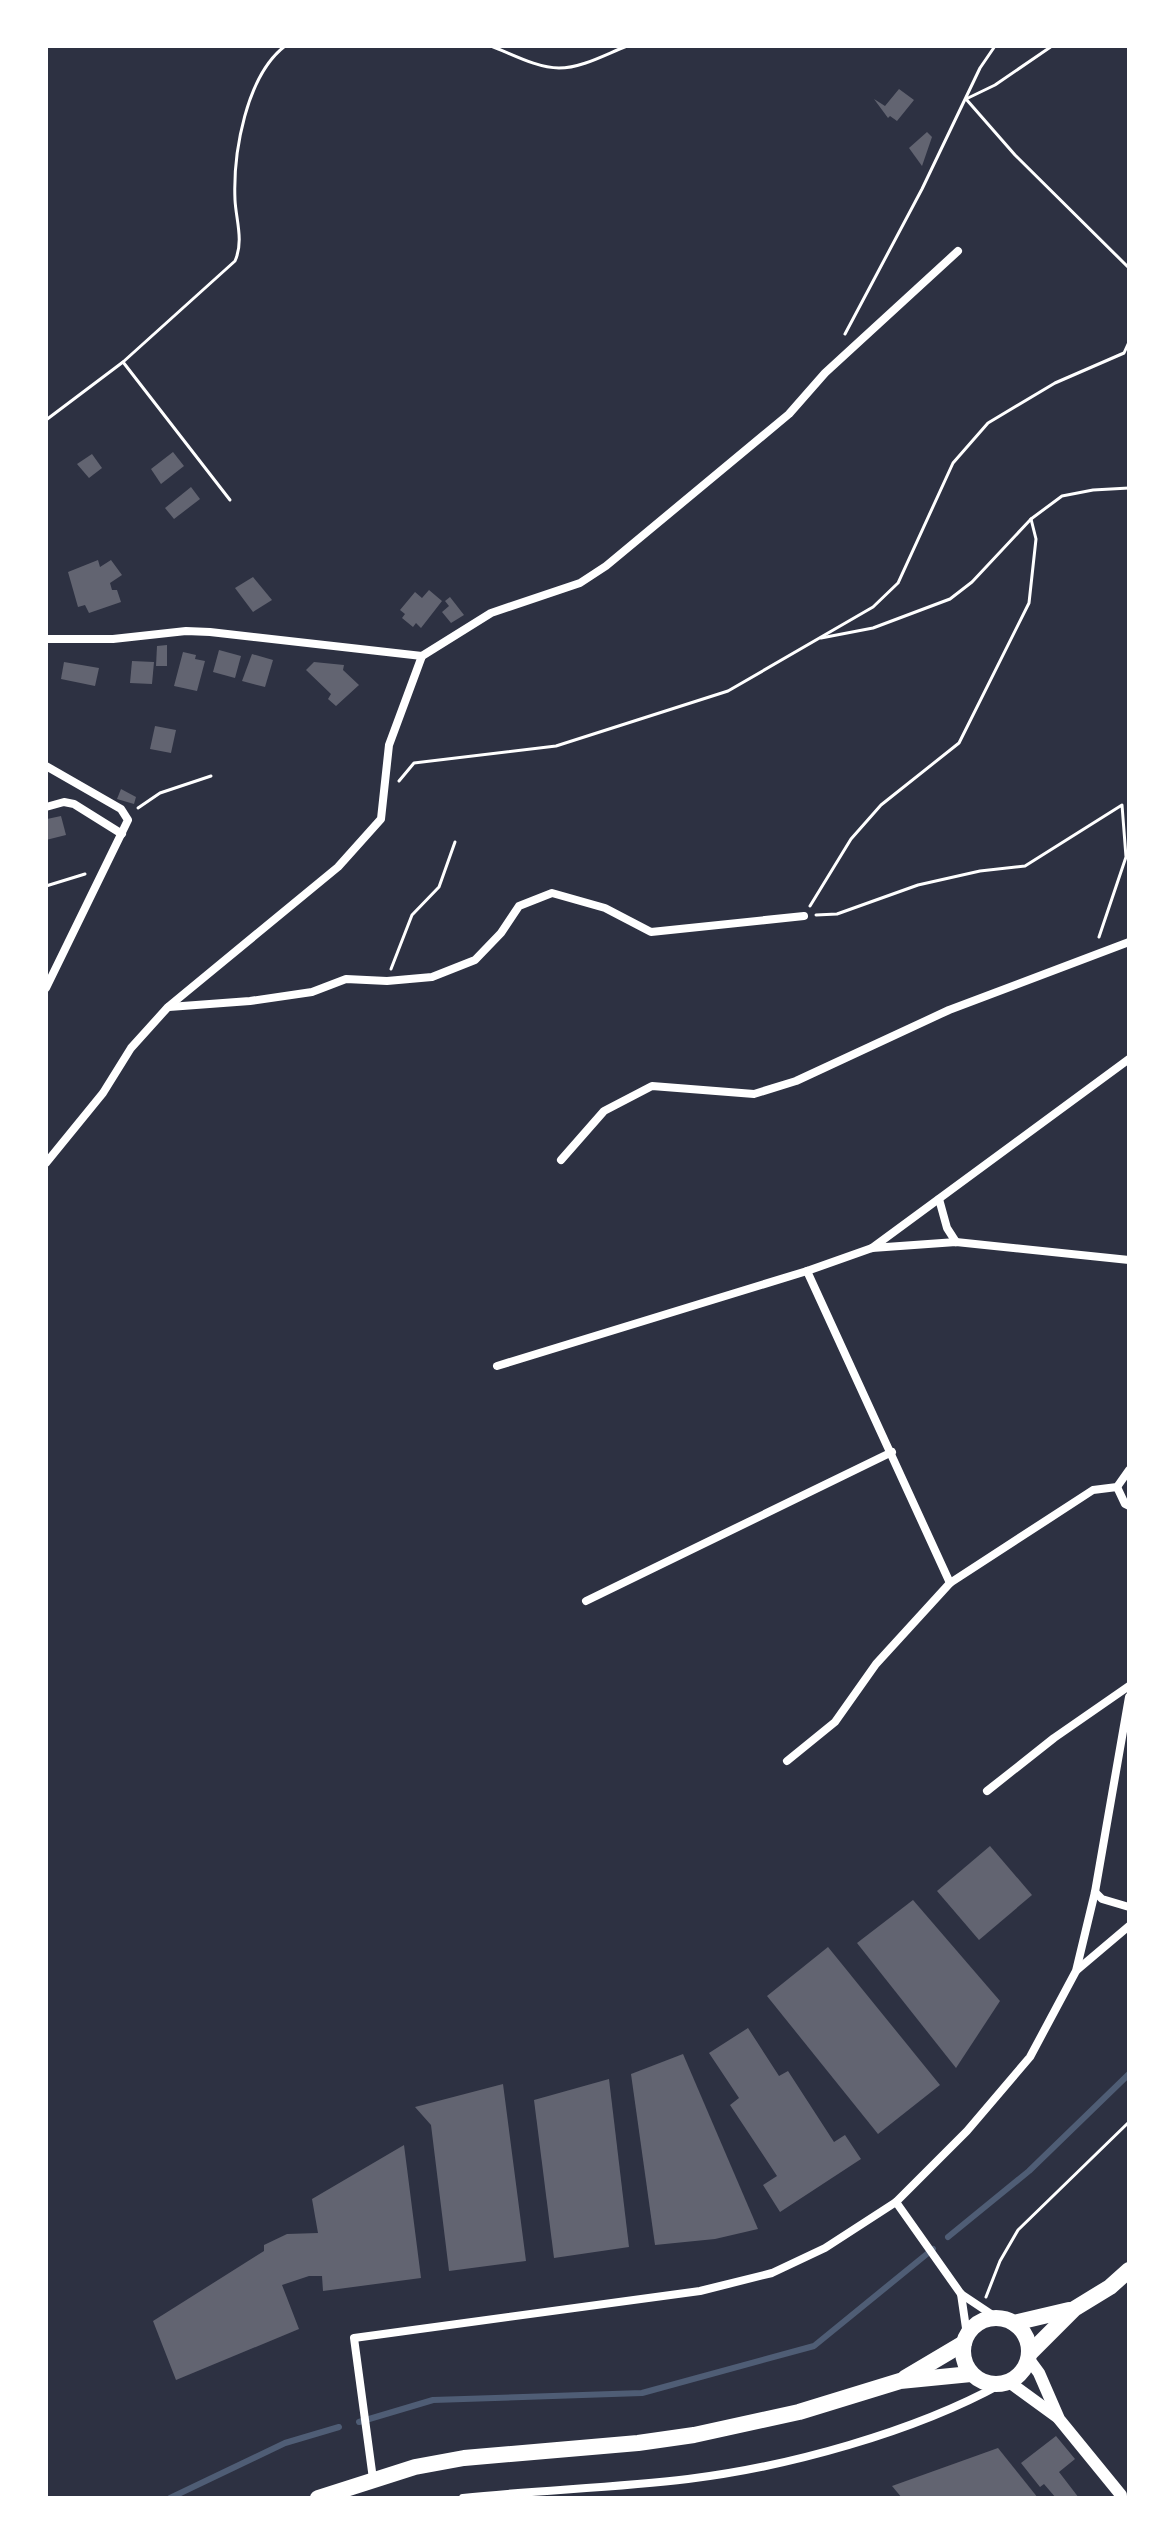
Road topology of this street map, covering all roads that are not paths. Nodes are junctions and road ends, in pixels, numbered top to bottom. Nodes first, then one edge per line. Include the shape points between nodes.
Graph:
1 (958, 251) dead end
2 (46, 639) edge
3 (422, 656) junction
4 (46, 766) edge
5 (46, 807) edge
6 (122, 834) junction
7 (804, 916) road end
8 (1129, 942) edge
9 (46, 988) edge
10 (168, 1007) junction
11 (1129, 1059) edge
12 (561, 1160) dead end
13 (46, 1163) edge
14 (939, 1199) junction
15 (956, 1242) junction
16 (872, 1248) junction
17 (1129, 1260) edge
18 (807, 1271) junction
19 (497, 1366) dead end
20 (892, 1452) junction
21 (1129, 1470) edge
22 (1117, 1487) junction
23 (1129, 1506) edge
24 (950, 1583) junction
25 (586, 1601) dead end
26 (1129, 1686) edge
27 (1129, 1697) edge
28 (787, 1761) dead end
29 (987, 1791) dead end
30 (1095, 1892) junction
31 (1129, 1907) edge
32 (1129, 1926) edge
33 (1076, 1971) junction
34 (896, 2202) junction
35 (1129, 2270) edge
36 (961, 2294) junction
37 (1074, 2309) junction
38 (997, 2318) junction
39 (1014, 2323) junction
40 (965, 2339) junction
41 (1029, 2356) junction
42 (971, 2374) junction
43 (900, 2381) junction
44 (1005, 2383) junction
45 (1059, 2419) junction
46 (373, 2479) junction
47 (1123, 2495) edge
48 (318, 2498) edge
49 (463, 2498) edge

1 - 3 street via 825,373 789,414 606,566 580,583 491,613
2 - 3 street via 210,632
3 - 10 street via 389,745 381,819 338,867
4 - 6 street via 121,809 128,820
5 - 6 street via 74,804
6 - 9 street
7 - 10 street via 651,932 605,908 552,893 519,906 475,960 432,977 346,979 312,992
8 - 12 street via 949,1010 796,1081 754,1094 652,1086 604,1111
10 - 13 street
11 - 14 street
14 - 15 street
14 - 16 street
15 - 16 street
15 - 17 street
16 - 18 street
18 - 19 street
18 - 20 street
20 - 24 street
20 - 25 street
21 - 22 street
22 - 23 street
22 - 24 street via 1093,1490
24 - 28 street via 876,1664 835,1722
26 - 29 street
27 - 30 street
30 - 31 street
30 - 33 street
32 - 33 street
33 - 34 street via 1030,2057
34 - 36 street
34 - 46 street via 825,2248 772,2273 729,2284 354,2338
35 - 37 main road
36 - 38 street
36 - 40 street
37 - 39 main road
37 - 41 main road
38 - 39 main road
38 - 40 main road via 979,2322
39 - 41 main road via 1026,2336
40 - 42 main road via 963,2359
40 - 43 main road
41 - 44 main road via 1024,2369
41 - 45 street
42 - 43 main road
42 - 44 main road
43 - 46 main road via 731,2428 638,2443 464,2458
44 - 45 street
44 - 49 street via 882,2434 778,2463 689,2479
45 - 47 street
46 - 48 main road

